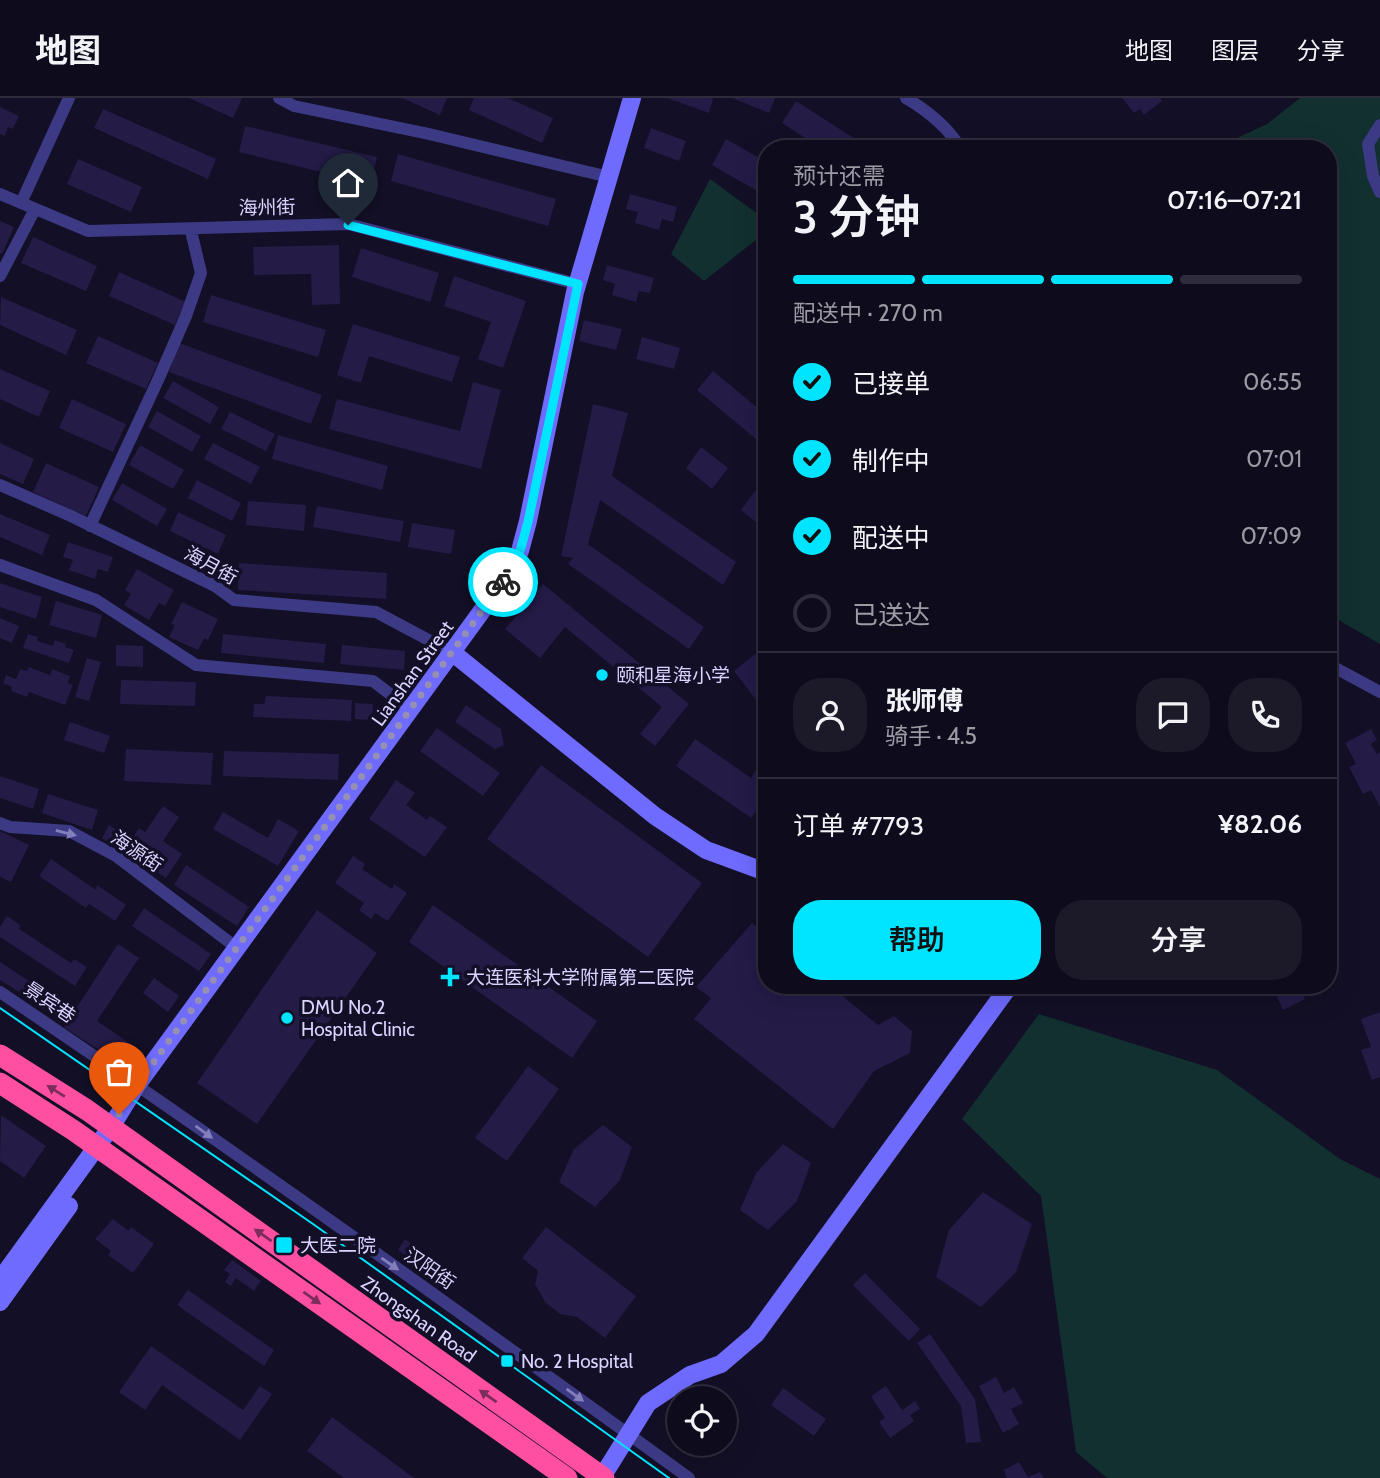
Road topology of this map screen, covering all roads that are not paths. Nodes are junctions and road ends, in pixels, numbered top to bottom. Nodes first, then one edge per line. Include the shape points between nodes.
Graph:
1 (69, 98) edge
2 (279, 98) edge
3 (632, 98) edge
4 (906, 98) edge
5 (1380, 125) edge
6 (956, 140) edge
7 (609, 177) junction
8 (1380, 192) edge
9 (0, 194) edge
10 (21, 203) junction
11 (34, 209) junction
12 (191, 231) dead end
13 (0, 276) edge
14 (578, 284) junction
15 (0, 485) edge
16 (90, 526) junction
17 (0, 565) edge
18 (453, 653) junction
19 (1337, 669) edge
20 (1380, 692) edge
21 (411, 710) junction
22 (0, 823) edge
23 (758, 869) edge
24 (237, 948) junction
25 (0, 992) edge
26 (1003, 994) edge
27 (0, 1055) edge
28 (0, 1083) edge
29 (143, 1088) junction
30 (111, 1128) junction
31 (102, 1149) junction
32 (0, 1280) edge
33 (0, 1302) edge
34 (629, 1435) junction
35 (603, 1477) edge
36 (567, 1478) edge
37 (689, 1478) edge

1 - 10 street
2 - 7 street via 294,106
3 - 7 street, Lianshan Street
4 - 6 street via 928,111
5 - 8 street via 1368,144
7 - 14 street, Lianshan Street
9 - 10 street, 海州街
10 - 11 street, 海州街
11 - 13 street
11 - 14 street, 海州街 via 88,231 348,225
12 - 16 street via 201,273 158,380
14 - 18 street, Lianshan Street via 520,551
15 - 16 street, 海月街
16 - 18 street, 海月街 via 215,586 234,600 376,612
17 - 21 street via 96,600 196,665 373,681
18 - 21 street, Lianshan Street
18 - 23 street via 655,816 706,850
19 - 20 street
21 - 24 street, Lianshan Street
22 -> 24 street, 海源街 via 69,831 116,856
24 - 29 street, Lianshan Street
25 - 29 street, 景宾巷
26 - 34 street via 756,1334 721,1364 690,1375 648,1403
30 -> 27 highway, Zhongshan Road
28 - 31 highway
29 - 30 street, Lianshan Street
29 -> 34 street, 汉阳街
30 - 31 street, Lianshan Street
35 -> 30 highway, Zhongshan Road
31 - 32 street, Lianshan Street
31 - 33 street, Lianshan Street
31 -> 36 highway
34 - 35 street
34 - 37 street, 汉阳街

